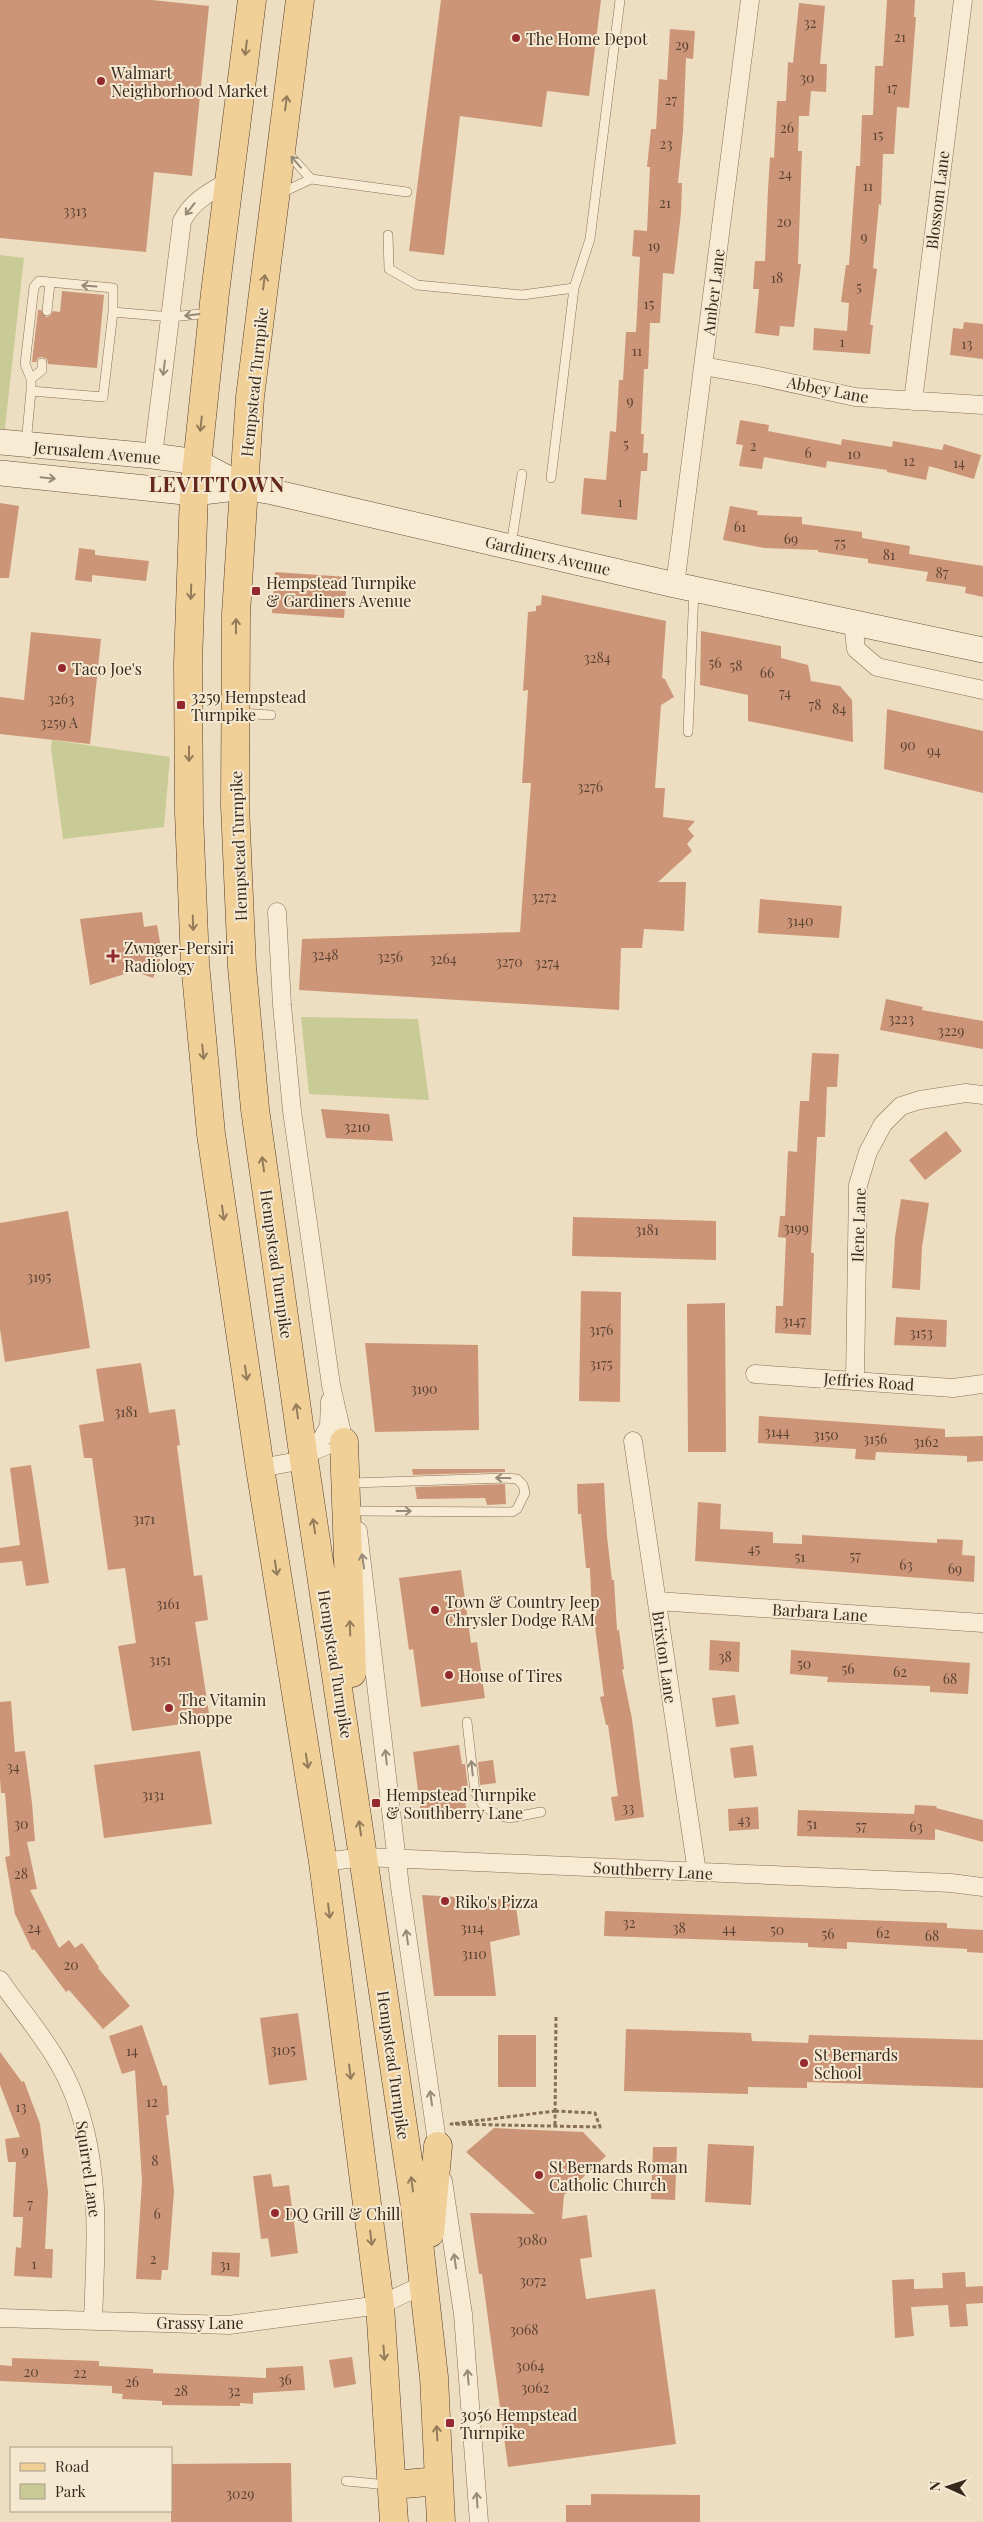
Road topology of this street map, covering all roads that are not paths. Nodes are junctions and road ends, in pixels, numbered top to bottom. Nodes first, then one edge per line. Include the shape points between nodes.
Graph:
1 (252, 0) edge
2 (300, 0) edge
3 (620, 0) edge
4 (750, 0) edge
5 (962, 0) edge
6 (281, 145) junction
7 (310, 179) junction
8 (229, 181) junction
9 (407, 192) dead end
10 (274, 197) junction
11 (388, 236) dead end
12 (50, 283) junction
13 (574, 288) junction
14 (48, 311) dead end
15 (113, 312) junction
16 (213, 312) junction
17 (171, 317) junction
18 (42, 363) dead end
19 (703, 366) junction
20 (31, 379) junction
21 (31, 391) junction
22 (913, 401) junction
23 (983, 405) edge
24 (0, 442) edge
25 (25, 446) junction
26 (154, 456) junction
27 (197, 462) junction
28 (0, 473) edge
29 (522, 474) dead end
30 (551, 478) dead end
31 (244, 487) junction
32 (194, 493) junction
33 (511, 546) junction
34 (684, 587) junction
35 (853, 622) junction
36 (983, 650) edge
37 (983, 690) edge
38 (236, 713) junction
39 (271, 715) dead end
40 (688, 732) dead end
41 (277, 912) dead end
42 (983, 1095) edge
43 (755, 1374) dead end
44 (855, 1380) junction
45 (983, 1384) edge
46 (331, 1385) junction
47 (633, 1441) dead end
48 (344, 1442) junction
49 (304, 1460) junction
50 (260, 1468) junction
51 (352, 1482) junction
52 (356, 1511) junction
53 (657, 1601) junction
54 (983, 1623) edge
55 (467, 1722) dead end
56 (356, 1799) junction
57 (541, 1812) dead end
58 (364, 1857) junction
59 (397, 1858) junction
60 (323, 1862) junction
61 (697, 1872) junction
62 (983, 1887) edge
63 (0, 1980) edge
64 (438, 2146) junction
65 (425, 2284) junction
66 (380, 2305) junction
67 (0, 2318) edge
68 (93, 2321) junction
69 (346, 2481) dead end
70 (439, 2481) junction
71 (393, 2485) junction
72 (394, 2522) edge
73 (441, 2522) edge
74 (479, 2522) edge

1 -> 8 main road
6 -> 2 main road, Hempstead Turnpike
3 - 13 lane via 590,239
4 - 19 street, Amber Lane
5 - 22 street, Blossom Lane
7 -> 6 lane
6 - 10 main road, Hempstead Turnpike
7 - 9 lane
7 - 10 lane
8 - 16 main road
8 -> 17 street via 198,199 182,221
31 -> 10 main road, Hempstead Turnpike via 250,397
11 - 13 lane via 389,269 417,285 522,295
12 - 14 lane
15 -> 12 lane via 113,288
12 - 20 lane via 38,281 34,288 25,364
13 - 30 lane
15 - 17 lane
15 - 21 lane via 103,397
16 -> 17 lane
16 -> 27 main road
17 -> 26 street
18 - 20 lane via 42,370
19 - 22 street, Abbey Lane via 855,397
19 - 34 street, Amber Lane
20 - 21 lane
21 - 25 lane
22 - 23 street, Abbey Lane
24 - 25 main road, Jerusalem Avenue
25 - 26 main road, Jerusalem Avenue
26 - 27 main road, Jerusalem Avenue
27 - 31 main road, Jerusalem Avenue
27 - 32 main road
28 -> 32 main road, Jerusalem Avenue
29 - 33 lane
31 - 32 main road, Jerusalem Avenue
31 - 33 main road, Gardiners Avenue
38 -> 31 main road, Hempstead Turnpike via 236,614
32 -> 50 main road via 188,682 195,963 211,1134
33 - 34 main road, Gardiners Avenue
34 - 35 main road, Gardiners Avenue
34 - 40 lane
35 - 36 main road, Gardiners Avenue
35 - 37 street via 856,649 877,667
38 - 39 lane
49 -> 38 main road, Hempstead Turnpike via 250,1060 235,806
41 - 46 street, Hempstead Turnpike via 292,1111
42 - 44 street, Ilene Lane via 966,1093 901,1106 883,1124 868,1152 858,1185
43 - 44 street, Jeffries Road
44 - 45 street, Jeffries Road via 953,1388
46 - 48 street, Hempstead Turnpike
46 - 49 street via 329,1426
47 - 53 street, Brixton Lane
48 - 49 lane
48 - 51 street, Hempstead Turnpike
56 -> 48 main road
49 - 50 street
56 -> 49 main road, Hempstead Turnpike
50 -> 60 main road
51 - 52 street, Hempstead Turnpike
52 -> 51 lane via 512,1512 525,1493 517,1479 506,1478
59 -> 52 street, Hempstead Turnpike
53 - 54 street, Barbara Lane
53 - 61 street, Brixton Lane
57 -> 55 lane via 509,1818 497,1815 483,1805 475,1792
58 -> 56 main road, Hempstead Turnpike
58 - 59 street, Southberry Lane
58 - 60 street, Southberry Lane
65 -> 58 main road, Hempstead Turnpike
59 - 61 street, Southberry Lane
64 -> 59 street, Hempstead Turnpike
60 -> 66 main road
61 - 62 street, Southberry Lane
63 - 68 street, Squirrel Lane via 59,2064 82,2115 92,2166 97,2220
64 - 65 main road
74 -> 64 street, Hempstead Turnpike via 463,2314
65 - 66 street, Grassy Lane
70 -> 65 main road, Hempstead Turnpike
66 - 68 street, Grassy Lane via 229,2325
66 -> 71 main road
67 - 68 street, Grassy Lane
69 - 71 lane
70 - 71 main road
70 - 73 main road, Hempstead Turnpike
71 - 72 main road

